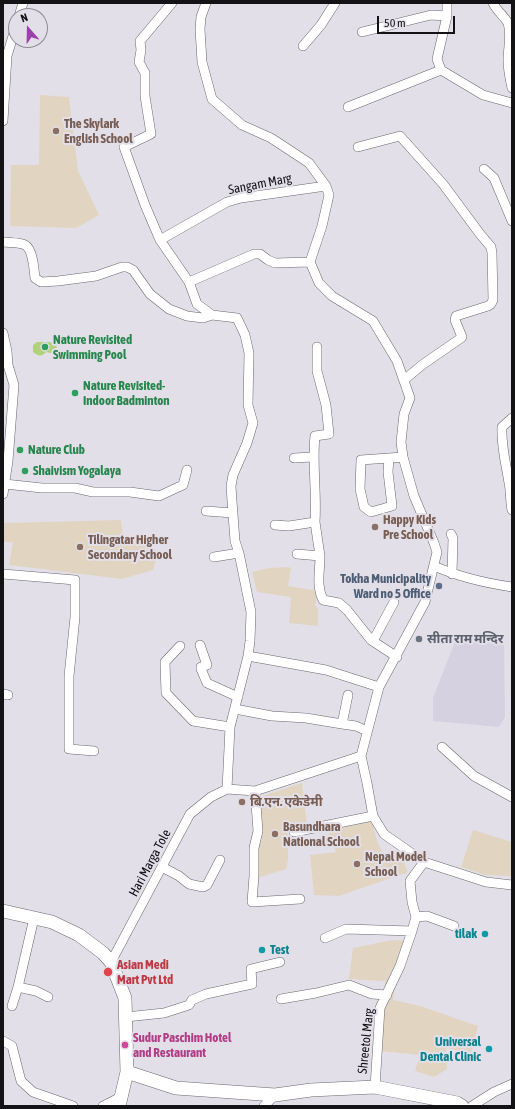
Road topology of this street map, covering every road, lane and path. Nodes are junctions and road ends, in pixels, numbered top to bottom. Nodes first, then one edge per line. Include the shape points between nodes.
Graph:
1 (172, 3) edge
2 (206, 3) edge
3 (335, 3) edge
4 (447, 3) edge
5 (493, 3) edge
6 (447, 16) junction
7 (362, 32) dead end
8 (303, 46) dead end
9 (5, 56) edge
10 (441, 70) junction
11 (512, 88) edge
12 (512, 103) edge
13 (3, 106) edge
14 (348, 107) dead end
15 (3, 121) edge
16 (358, 147) dead end
17 (484, 169) dead end
18 (326, 186) junction
19 (512, 221) edge
20 (160, 240) junction
21 (3, 242) edge
22 (310, 262) junction
23 (189, 282) junction
24 (212, 315) junction
25 (3, 333) edge
26 (318, 347) dead end
27 (5, 365) edge
28 (404, 380) junction
29 (512, 418) edge
30 (313, 457) junction
31 (403, 457) junction
32 (294, 458) dead end
33 (390, 458) junction
34 (5, 469) edge
35 (187, 470) dead end
36 (5, 484) junction
37 (3, 494) edge
38 (512, 510) edge
39 (206, 511) dead end
40 (233, 513) junction
41 (315, 522) junction
42 (275, 525) dead end
43 (452, 534) dead end
44 (239, 553) junction
45 (297, 554) dead end
46 (320, 556) junction
47 (214, 557) dead end
48 (434, 566) junction
49 (3, 574) edge
50 (452, 574) junction
51 (512, 587) edge
52 (394, 602) dead end
53 (373, 641) junction
54 (200, 644) dead end
55 (180, 646) dead end
56 (248, 656) junction
57 (397, 657) junction
58 (379, 687) junction
59 (348, 695) dead end
60 (238, 697) junction
61 (235, 709) junction
62 (342, 724) junction
63 (230, 727) junction
64 (367, 731) junction
65 (442, 747) dead end
66 (94, 751) dead end
67 (361, 756) junction
68 (226, 790) junction
69 (254, 791) junction
70 (512, 797) edge
71 (372, 816) junction
72 (294, 832) dead end
73 (220, 860) dead end
74 (424, 862) junction
75 (162, 867) junction
76 (512, 885) edge
77 (300, 899) dead end
78 (3, 911) edge
79 (416, 917) junction
80 (34, 918) junction
81 (454, 926) dead end
82 (412, 931) junction
83 (325, 938) dead end
84 (111, 962) junction
85 (280, 962) dead end
86 (18, 987) junction
87 (387, 995) junction
88 (48, 997) dead end
89 (281, 999) dead end
90 (12, 1006) dead end
91 (126, 1017) junction
92 (3, 1041) edge
93 (127, 1072) junction
94 (512, 1084) edge
95 (374, 1087) junction
96 (275, 1095) junction
97 (121, 1101) edge
98 (73, 1106) edge
99 (103, 1106) edge
100 (264, 1106) edge
101 (462, 1106) edge
102 (472, 1106) edge

1 - 20 street via 140,41 139,62 145,73 145,96 151,134 124,147
2 - 18 street via 200,29 202,62 212,99 242,125 271,138 309,163
3 - 8 street
4 - 6 street
5 - 11 street via 507,21 510,33 508,63
6 - 7 street via 431,15
6 - 10 street via 437,59
9 - 13 street
10 - 12 street via 483,95
10 - 14 street
13 - 15 street
16 - 28 street via 400,136 443,184 492,253 491,304 456,316 455,320 462,337
17 - 19 street via 494,178
18 - 20 street, Sangam Marg via 227,202
18 - 22 street via 329,195
20 - 23 street
21 - 24 street via 25,245 28,248 35,278 41,282 96,276 127,267 133,270 150,294 169,309 187,316 203,318
22 - 23 street via 275,263 260,254 254,254
22 - 28 street via 319,283 332,296 373,321 397,361
23 - 24 street via 197,304
24 - 40 street via 237,318 245,335 249,353 248,406 253,423 233,475
25 - 27 street via 7,351
26 - 30 street via 317,370 326,405 329,434 315,436
27 - 34 street via 14,386
28 - 31 street via 410,398 404,414 401,442
29 - 38 street via 502,427 501,436
30 - 32 street
30 - 41 street
31 - 33 street
31 - 48 street via 414,496 434,543
33 - 33 street via 388,472 392,506 370,512 364,507 360,489 361,460
34 - 36 street
35 - 36 street via 183,485 159,496
36 - 37 street
39 - 40 street
40 - 44 street via 235,541
41 - 42 street via 289,526
41 - 46 street
43 - 50 street
44 - 47 street
44 - 56 street via 251,612
45 - 46 street
46 - 53 street via 320,593 323,600 343,606
48 - 50 street
48 - 57 street via 425,602
49 - 66 street via 75,580 75,617 69,676 70,749
50 - 51 street
52 - 53 street
53 - 57 street
54 - 60 street via 207,665 201,667 207,683
55 - 63 street via 165,662 166,693 193,721
56 - 58 street via 326,670
56 - 60 street
57 - 58 street
58 - 64 street
59 - 62 street
60 - 61 street
61 - 62 street
61 - 63 street
62 - 64 street
63 - 68 street
64 - 67 street
65 - 70 street via 474,776
67 - 69 street
67 - 71 street
68 - 69 street
68 - 75 street, Hari Marga Tole via 211,797 190,814
69 - 77 street via 258,831 254,848 252,902
71 - 72 street
71 - 74 street via 384,834
73 - 75 street via 203,888 189,884
74 - 76 street via 486,882
74 - 79 street, Shreetol Marg via 410,881
75 - 84 street, Hari Marga Tole
78 - 80 street
79 - 81 street via 427,916
79 - 82 street, Shreetol Marg
80 - 84 street via 52,922 79,935
80 - 86 street
82 - 83 street via 346,929
82 - 87 street, Shreetol Marg
84 - 91 street via 125,998
85 - 91 street via 251,969 252,984 206,994 192,1000 189,1005 164,1013
86 - 88 street
86 - 90 street
87 - 89 street via 372,994 349,985
87 - 95 street, Shreetol Marg via 380,1008
91 - 93 street
92 - 98 street via 12,1046 20,1081 33,1092
93 - 96 street via 176,1088
93 - 97 street
94 - 102 street
95 - 96 street via 311,1090
95 - 101 street
96 - 100 street
97 - 99 street

